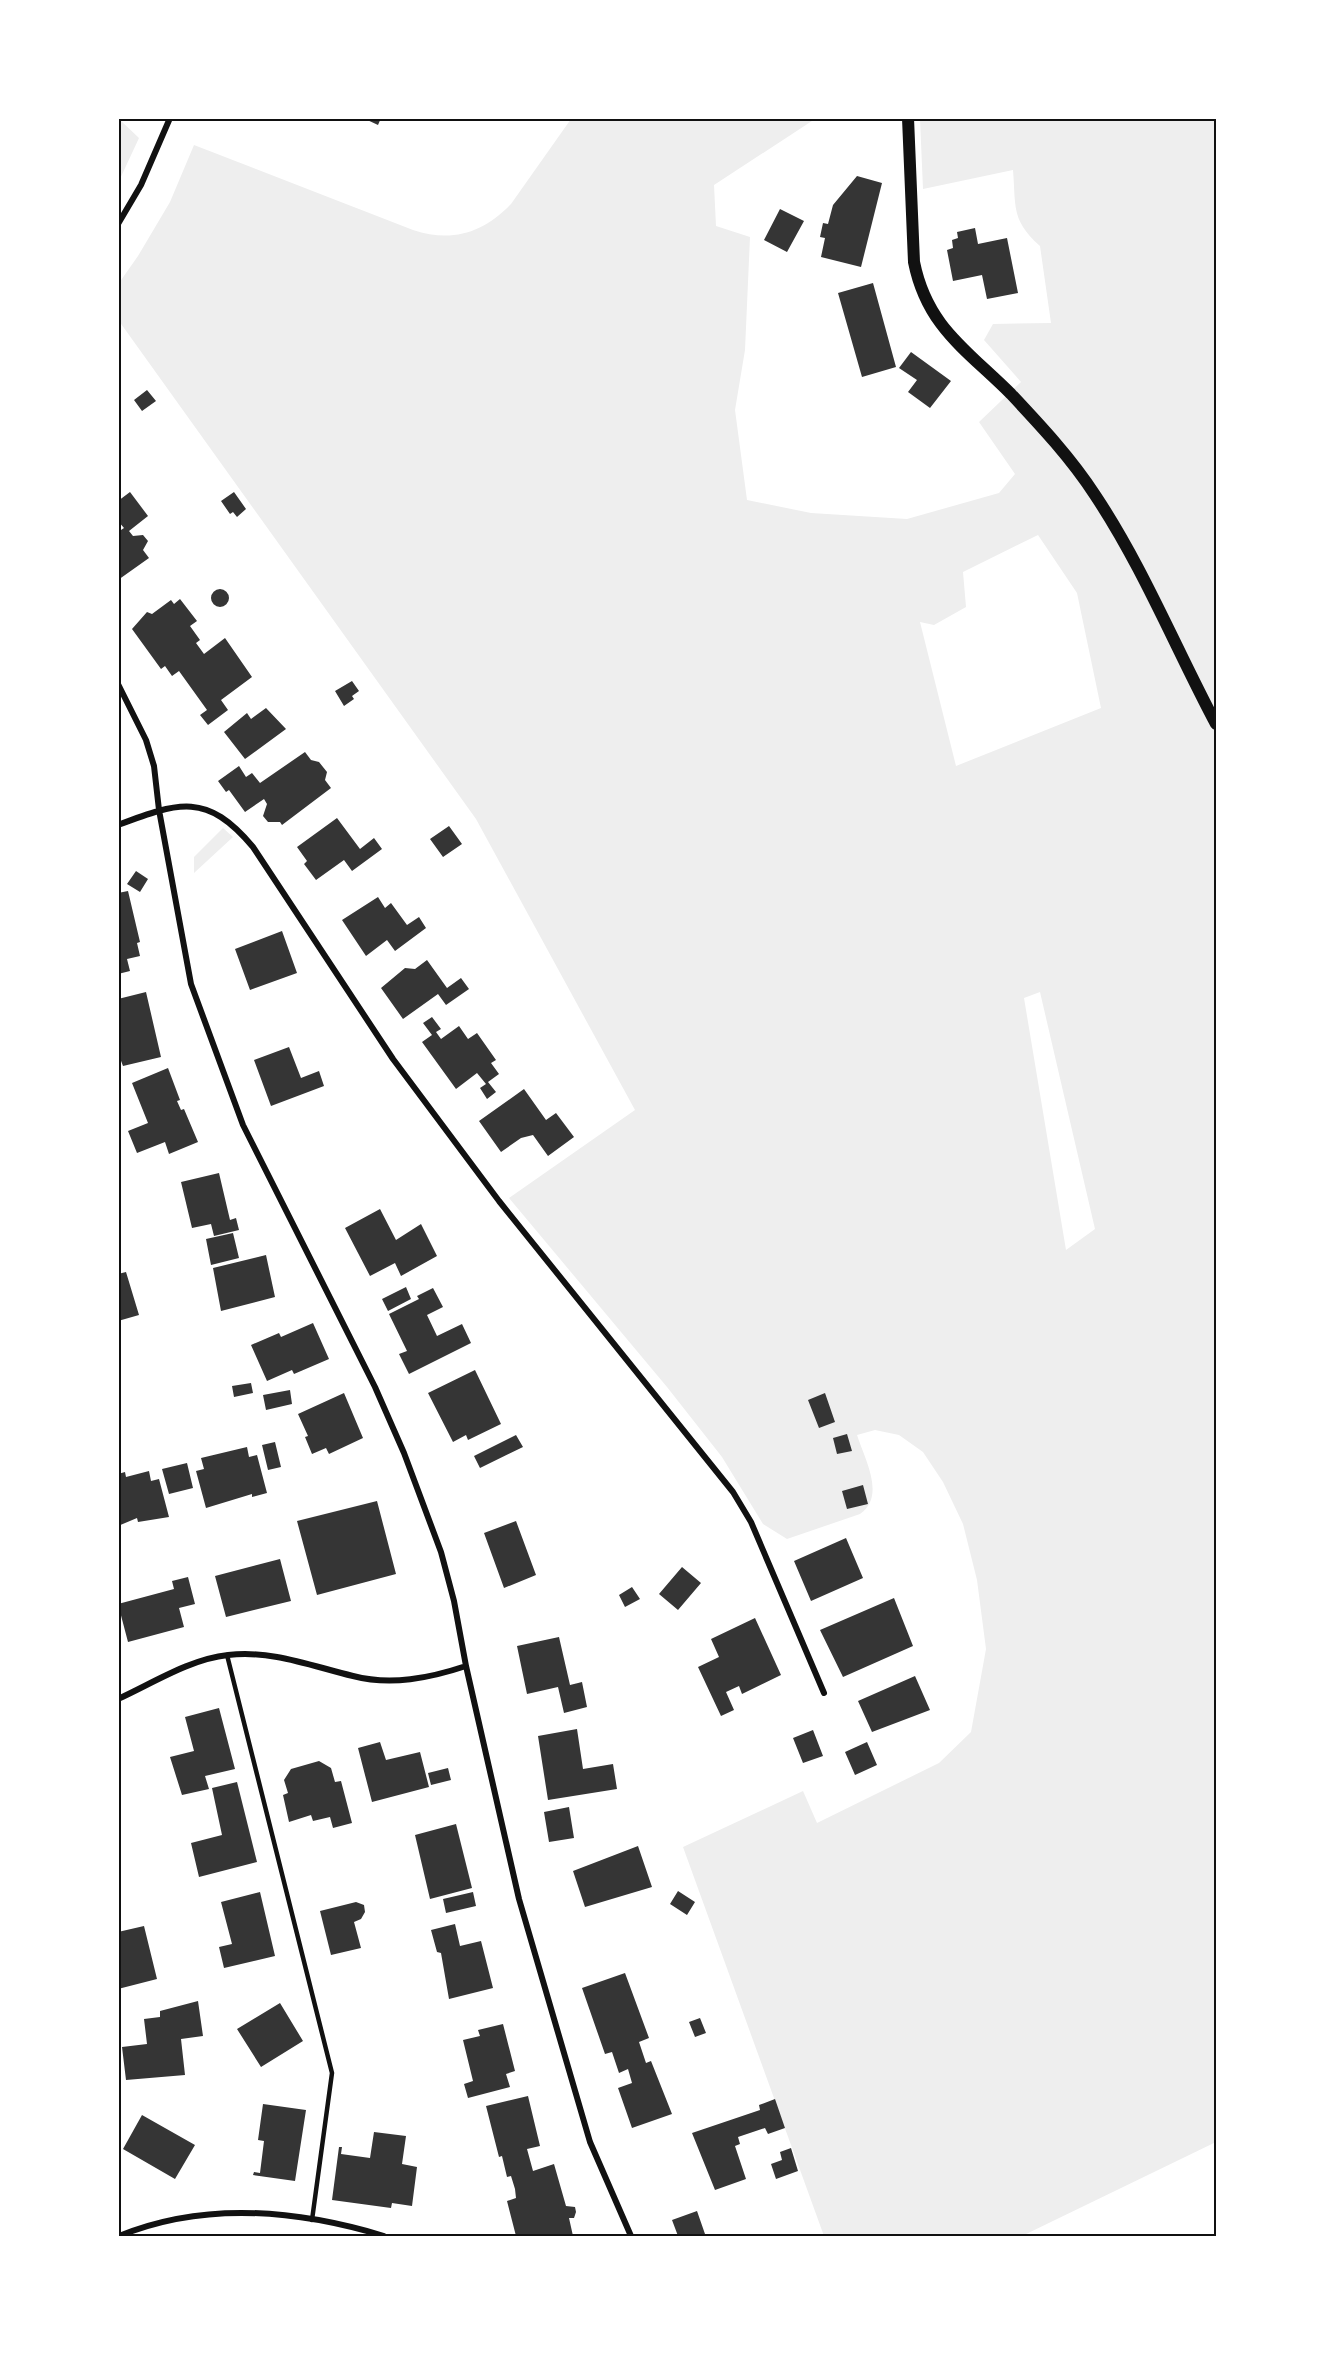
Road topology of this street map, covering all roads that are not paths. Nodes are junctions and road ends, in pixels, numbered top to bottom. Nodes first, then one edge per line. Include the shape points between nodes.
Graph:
1 (170, 118) edge
2 (908, 118) edge
3 (118, 224) edge
4 (118, 684) edge
5 (1216, 724) edge
6 (159, 810) junction
7 (118, 825) edge
8 (227, 1655) junction
9 (466, 1666) junction
10 (824, 1693) dead end
11 (118, 1699) edge
12 (312, 2220) junction
13 (119, 2236) edge
14 (384, 2236) edge
15 (631, 2236) edge

1 - 3 street via 141,185
2 - 5 main road via 912,246 918,280 932,313 947,334 1065,454 1096,496
4 - 6 street via 146,740 154,766
6 - 7 street
6 - 9 street via 191,984 243,1125 344,1323 404,1453 441,1552
6 - 10 street via 191,805 213,811 235,824 253,847 393,1059 499,1201 733,1492 751,1522
8 - 9 street via 264,1654 295,1659 374,1680 407,1680
8 - 11 street via 190,1665
8 - 12 lane via 332,2073
9 - 15 street via 529,1932 590,2142
12 - 13 street via 265,2212 221,2212 170,2219
12 - 14 street

